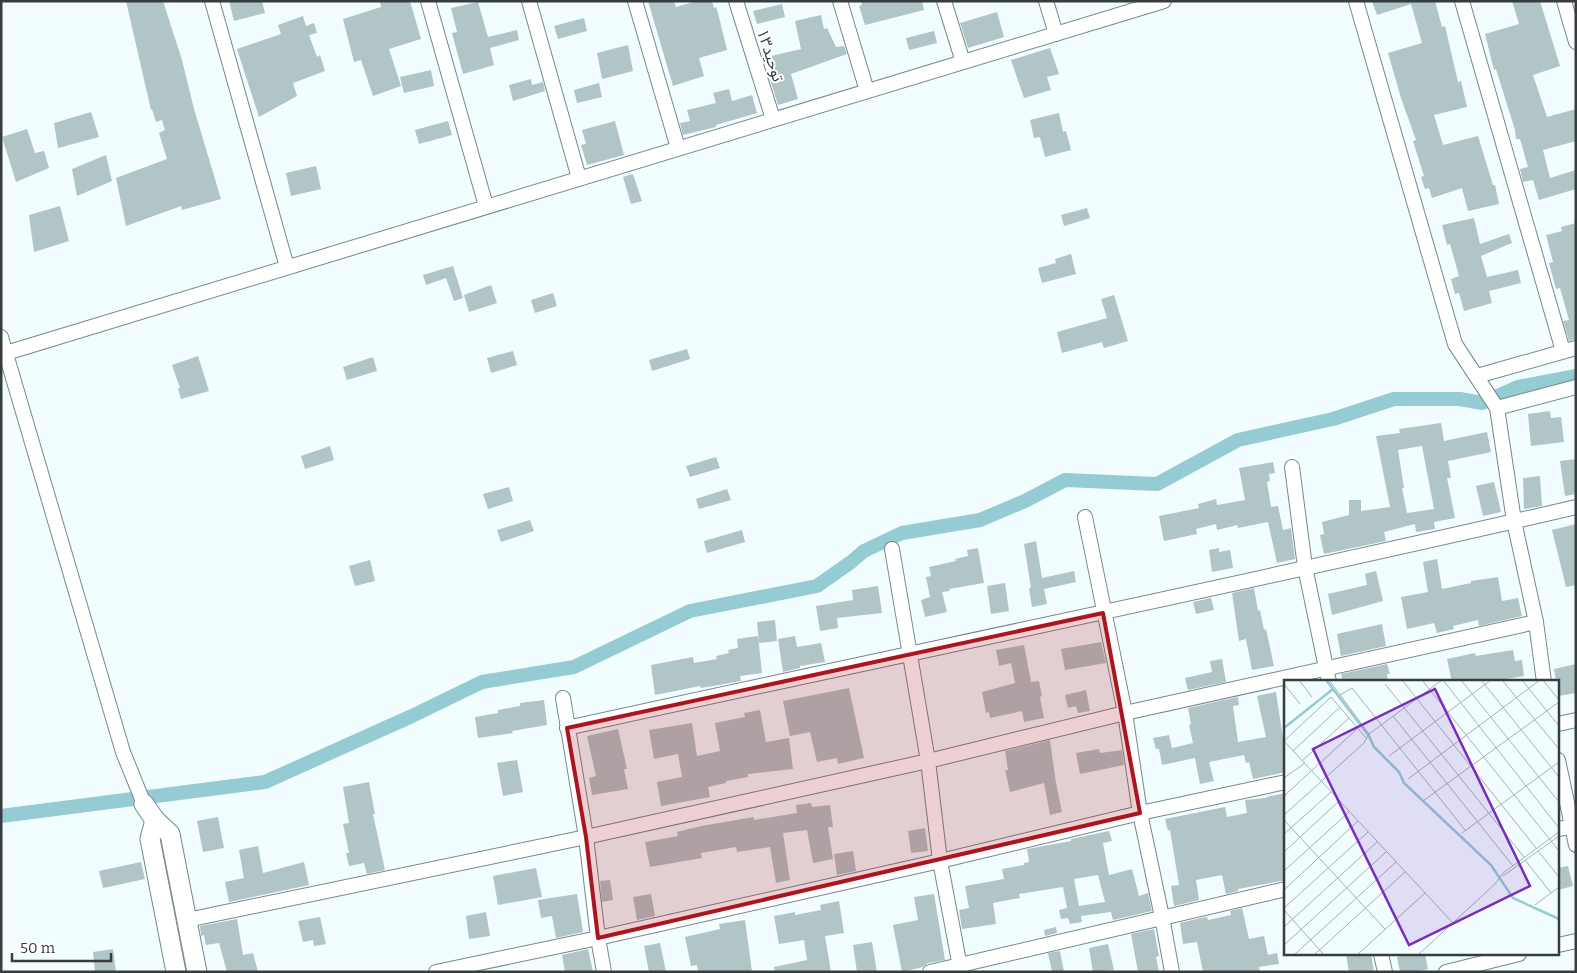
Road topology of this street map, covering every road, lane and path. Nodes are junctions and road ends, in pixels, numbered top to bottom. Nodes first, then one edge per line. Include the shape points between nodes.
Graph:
1 (212, 1) edge
2 (428, 1) edge
3 (529, 1) edge
4 (634, 1) edge
5 (736, 1) edge
6 (840, 1) edge
7 (944, 1) edge
8 (1046, 1) edge
9 (1356, 1) edge
10 (1462, 1) edge
11 (1564, 1) edge
12 (1159, 2) edge
13 (1056, 34) junction
14 (1576, 42) edge
15 (962, 62) junction
16 (867, 91) junction
17 (773, 119) junction
18 (678, 148) junction
19 (579, 178) junction
20 (486, 206) junction
21 (287, 267) junction
22 (1, 337) edge
23 (1570, 349) edge
24 (6, 353) junction
25 (1477, 376) junction
26 (1576, 387) edge
27 (1497, 408) junction
28 (1292, 466) dead end
29 (1576, 507) edge
30 (1085, 517) dead end
31 (1514, 521) junction
32 (892, 549) dead end
33 (1305, 567) junction
34 (1103, 613) junction
35 (1536, 622) junction
36 (908, 653) junction
37 (1328, 675) edge
38 (1301, 680) edge
39 (1544, 680) edge
40 (1284, 683) edge
41 (563, 698) dead end
42 (1125, 713) junction
43 (1576, 720) edge
44 (1560, 724) edge
45 (567, 728) junction
46 (928, 761) junction
47 (1560, 768) edge
48 (1284, 782) edge
49 (144, 804) joint
50 (1140, 813) junction
51 (156, 820) junction
52 (1574, 826) edge
53 (1560, 829) edge
54 (586, 837) junction
55 (1576, 845) edge
56 (940, 861) junction
57 (1284, 889) edge
58 (1162, 917) junction
59 (187, 920) junction
60 (598, 938) junction
61 (1576, 940) edge
62 (1560, 944) edge
63 (1381, 956) edge
64 (1511, 956) edge
65 (960, 968) edge
66 (176, 972) edge
67 (197, 972) edge
68 (436, 972) edge
69 (604, 972) edge
70 (930, 972) edge
71 (1172, 972) edge
72 (1385, 972) edge
73 (1446, 972) edge

1 - 21 street
2 - 20 street
3 - 19 street
4 - 18 street
5 - 17 street, توحید۱۳
6 - 16 street
7 - 15 street
8 - 13 street
9 - 25 street via 1455,344
10 - 23 street
11 - 14 street
12 - 13 street
13 - 15 street
15 - 16 street
16 - 17 street
17 - 18 street
18 - 19 street
19 - 20 street
20 - 21 street
21 - 24 street
22 - 24 street
23 - 25 street
24 - 49 street via 123,752
25 - 27 street
26 - 27 street
27 - 31 street
28 - 33 street
29 - 31 street
30 - 34 street
31 - 33 street
31 - 35 street
32 - 36 street
33 - 34 street
33 - 37 street
34 - 36 street
34 - 42 street
35 - 37 street
35 - 39 street
36 - 45 street
36 - 46 street
37 - 38 street
40 - 42 street
41 - 45 street
42 - 46 street
42 - 50 street
43 - 44 street
45 - 54 street
46 - 54 street
46 - 56 street
47 - 52 street
48 - 50 street
49 - 51 street
50 - 56 street
50 - 58 street
51 - 59 street via 170,834
51 - 66 street via 150,839
52 - 53 street
52 - 55 street
54 - 59 street
54 - 60 street
56 - 60 street
56 - 65 street
57 - 58 street
58 - 65 street
58 - 71 street
59 - 67 street
60 - 68 street
60 - 69 street
61 - 62 street
63 - 72 street
64 - 73 street
65 - 70 street

